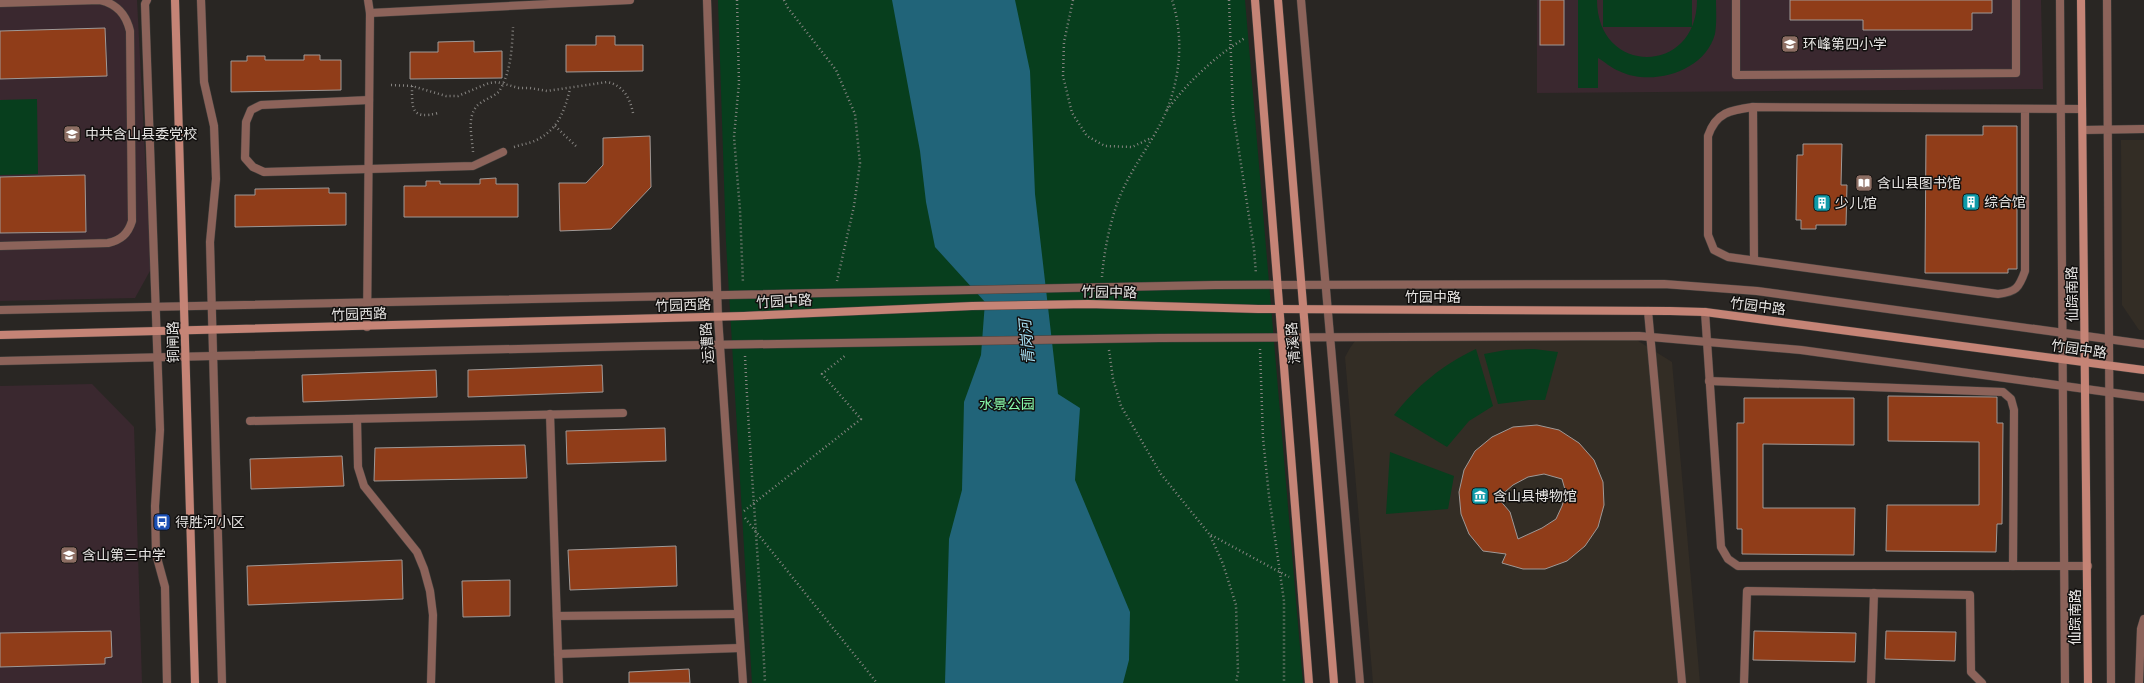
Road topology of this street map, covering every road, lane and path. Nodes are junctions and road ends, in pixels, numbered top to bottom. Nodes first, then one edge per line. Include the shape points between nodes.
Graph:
1 (148, 0) edge
2 (175, 0) edge
3 (200, 0) edge
4 (368, 0) edge
5 (630, 0) edge
6 (707, 0) edge
7 (784, 0) edge
8 (1073, 0) edge
9 (1172, 0) edge
10 (1255, 0) edge
11 (1278, 0) edge
12 (1301, 0) edge
13 (1736, 0) edge
14 (2016, 0) edge
15 (2060, 0) edge
16 (2081, 0) edge
17 (2108, 0) edge
18 (544, 2) edge
19 (0, 3) edge
20 (370, 13) junction
21 (514, 27) dead end
22 (1258, 31) junction
23 (503, 83) junction
24 (391, 85) dead end
25 (412, 86) junction
26 (570, 89) junction
27 (369, 100) junction
28 (1753, 107) junction
29 (2025, 109) junction
30 (2061, 109) junction
31 (2082, 109) junction
32 (438, 113) dead end
33 (632, 113) dead end
34 (1164, 114) junction
35 (555, 126) junction
36 (2144, 129) edge
37 (2083, 130) junction
38 (2109, 130) junction
39 (1152, 138) junction
40 (577, 147) dead end
41 (503, 152) joint
42 (473, 166) junction
43 (368, 169) junction
44 (0, 246) edge
45 (1754, 260) junction
46 (1279, 285) junction
47 (1301, 285) junction
48 (1326, 285) junction
49 (1102, 288) junction
50 (834, 293) junction
51 (717, 295) junction
52 (368, 302) junction
53 (212, 305) junction
54 (156, 306) junction
55 (185, 306) junction
56 (1281, 309) junction
57 (1303, 309) junction
58 (0, 310) edge
59 (1328, 310) junction
60 (1648, 311) junction
61 (1705, 312) junction
62 (718, 317) junction
63 (367, 327) junction
64 (213, 331) junction
65 (186, 332) junction
66 (157, 333) junction
67 (2062, 333) junction
68 (0, 335) edge
69 (2085, 336) junction
70 (1650, 337) junction
71 (1283, 338) junction
72 (1306, 338) junction
73 (1330, 338) junction
74 (1108, 339) junction
75 (2110, 340) junction
76 (1706, 341) junction
77 (852, 343) junction
78 (2144, 344) edge
79 (720, 345) junction
80 (186, 356) junction
81 (213, 356) junction
82 (158, 357) junction
83 (2063, 360) junction
84 (0, 361) edge
85 (2086, 363) junction
86 (2110, 366) junction
87 (2144, 370) edge
88 (1709, 382) junction
89 (2063, 386) junction
90 (2086, 389) junction
91 (2110, 392) junction
92 (2144, 397) edge
93 (624, 413) dead end
94 (550, 414) junction
95 (357, 419) junction
96 (250, 421) dead end
97 (1210, 535) junction
98 (2013, 566) junction
99 (2064, 566) junction
100 (2088, 566) junction
101 (1301, 584) junction
102 (1874, 593) junction
103 (738, 614) junction
104 (557, 616) junction
105 (2144, 619) edge
106 (740, 648) junction
107 (558, 654) junction
108 (167, 683) edge
109 (195, 683) edge
110 (222, 683) edge
111 (430, 683) edge
112 (559, 683) edge
113 (743, 683) edge
114 (877, 683) edge
115 (1236, 683) edge
116 (1309, 683) edge
117 (1334, 683) edge
118 (1360, 683) edge
119 (1682, 683) edge
120 (1744, 683) edge
121 (1872, 683) edge
122 (1982, 683) edge
123 (2065, 683) edge
124 (2088, 683) edge
125 (2111, 683) edge
126 (2139, 683) edge

1 - 54 street via 145,4
2 - 55 main road, 铜闸路
3 - 53 street via 204,82 214,126 215,148 216,179 210,242
4 - 20 street
5 - 18 street
6 - 51 street, 运漕路
7 - 50 path via 836,70 855,114 860,163 854,206
8 - 39 path via 1064,42 1063,76 1072,113 1087,136 1105,146 1132,147
9 - 34 path via 1178,17 1179,58 1172,96
10 - 22 main road, 清溪路
11 - 47 main road, 清溪路
12 - 48 street
13 - 14 street via 1736,74 2016,73
15 - 30 street
16 - 31 main road, 仙踪南路
17 - 38 street
18 - 20 street
19 - 44 street via 100,0 114,5 125,16 130,31 132,221 127,233 108,243
20 - 27 street
21 - 23 path via 509,65
22 - 34 path via 1213,61 1185,88
22 - 46 main road, 清溪路
23 - 25 path via 489,83 458,96 446,96
23 - 26 path via 519,88 547,91
23 - 42 path via 499,92 473,110
24 - 25 path
25 - 32 path via 412,106 415,112 419,116
26 - 33 path via 600,82 612,83 630,100
26 - 35 path via 565,109
27 - 43 street
27 - 43 street via 261,105 251,110 246,122 246,158 252,167 264,172
28 - 29 street
28 - 45 street
28 - 45 street via 1734,110 1712,124 1708,136 1708,235 1714,250 1728,257
29 - 30 street
29 - 45 street via 2026,271 2021,284 2012,292 1998,294
30 - 31 street
30 - 67 street
31 - 37 main road, 仙踪南路
34 - 39 path
35 - 40 path
35 - 41 path via 532,142
36 - 38 street
37 - 38 street
37 - 69 main road, 仙踪南路
38 - 75 street
39 - 49 path via 1133,168 1120,197 1104,258
41 - 42 street
42 - 43 street
43 - 52 street
46 - 47 street
46 - 49 street
46 - 56 main road, 清溪路
47 - 48 street
47 - 57 main road, 清溪路
48 - 59 street
48 - 67 street via 1672,285 1757,291
49 - 50 street
50 - 51 street
51 - 52 street
51 - 62 street, 运漕路
52 - 53 street
52 - 63 street
53 - 55 street
53 - 64 street
54 - 55 street
54 - 58 street
54 - 66 street
55 - 65 main road, 铜闸路
56 - 57 main road, 竹园中路
56 - 62 main road, 竹园中路 via 1088,304 972,306
56 - 71 main road, 清溪路
57 - 59 main road, 竹园中路
57 - 72 main road, 清溪路
59 - 60 main road, 竹园中路
59 - 73 street
60 - 61 main road, 竹园中路
60 - 70 street
61 - 76 street
61 - 83 main road, 竹园中路
62 - 63 main road, 竹园西路
62 - 79 street, 运漕路
63 - 64 main road, 竹园西路
64 - 65 main road, 竹园西路
64 - 81 street
65 - 66 main road, 竹园西路
65 - 80 main road, 铜闸路
66 - 68 main road, 竹园西路
66 - 82 street
67 - 69 street
67 - 83 street
69 - 75 street
69 - 85 main road, 仙踪南路
70 - 73 street
70 - 76 street
70 - 119 street
71 - 72 street
71 - 74 street
71 - 101 main road, 清溪路
72 - 73 street
72 - 117 main road, 清溪路
73 - 118 street
74 - 77 street
74 - 97 path via 1113,379 1121,406 1161,474
75 - 78 street
75 - 86 street
76 - 88 street
76 - 89 street via 1801,350
77 - 79 street
77 - 114 path via 845,356 822,374 861,419 741,513
79 - 81 street
79 - 103 street, 运漕路
80 - 81 street
80 - 82 street
80 - 109 main road, 铜闸路
81 - 110 street
82 - 84 street
82 - 108 street via 160,430 155,506 156,554 165,587
83 - 85 main road, 竹园中路
83 - 89 street
85 - 86 main road, 竹园中路
85 - 90 main road, 仙踪南路
86 - 87 main road, 竹园中路
86 - 91 street
88 - 98 street via 1721,547 1728,559 1738,566
88 - 98 street via 2003,392 2011,399 2014,410
89 - 90 street
89 - 99 street
90 - 91 street
90 - 100 main road, 仙踪南路
91 - 92 street
91 - 125 street
93 - 94 street
94 - 95 street
94 - 104 street
95 - 96 street
95 - 111 street via 358,467 364,486 417,552 430,591 433,614
97 - 101 path
97 - 115 path via 1223,564 1236,605
98 - 99 street
99 - 100 street
99 - 123 street
100 - 124 main road, 仙踪南路
101 - 116 main road, 清溪路
102 - 120 street via 1747,591
102 - 121 street
102 - 122 street via 1970,594 1971,672
103 - 104 street
103 - 106 street, 运漕路
104 - 107 street
105 - 126 street via 2140,629
106 - 107 street
106 - 113 street, 运漕路
107 - 112 street

